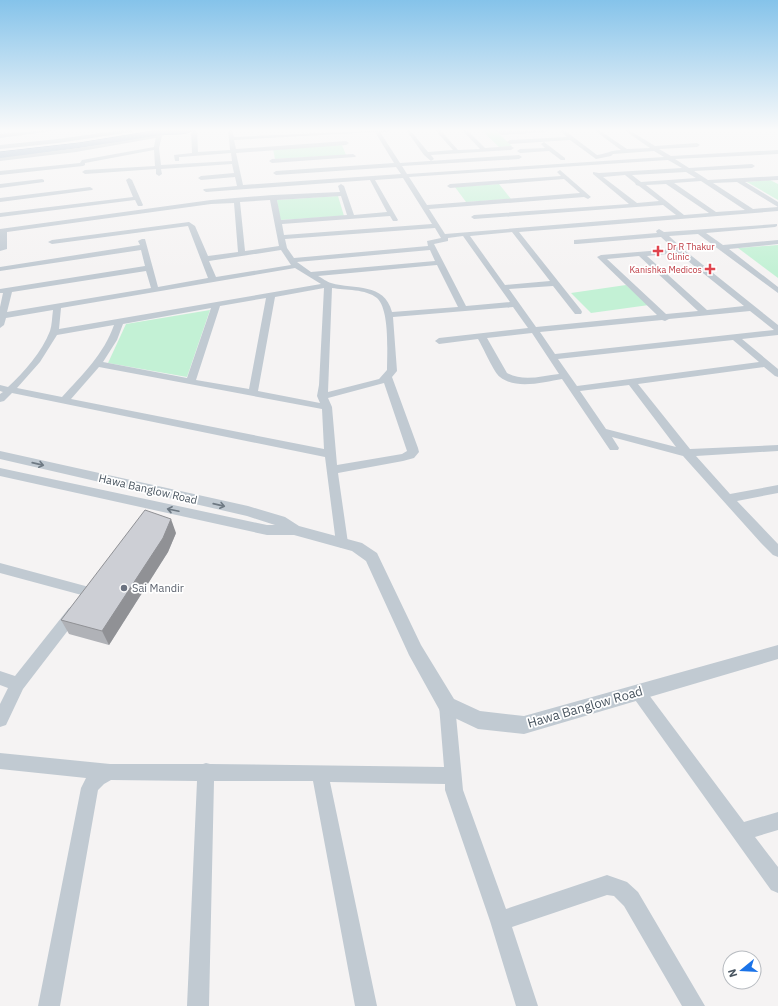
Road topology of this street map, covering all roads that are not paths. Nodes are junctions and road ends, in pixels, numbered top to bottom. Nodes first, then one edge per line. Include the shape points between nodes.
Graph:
1 (42, 177) edge
2 (87, 177) edge
3 (104, 177) edge
4 (214, 177) edge
5 (238, 177) edge
6 (277, 177) edge
7 (395, 177) edge
8 (407, 177) edge
9 (443, 177) edge
10 (565, 177) joint
11 (601, 177) edge
12 (630, 177) edge
13 (699, 177) edge
14 (201, 178) dead end
15 (372, 179) junction
16 (777, 179) edge
17 (88, 180) junction
18 (129, 180) dead end
19 (738, 180) junction
20 (42, 181) junction
21 (339, 181) junction
22 (705, 181) junction
23 (668, 182) junction
24 (638, 184) junction
25 (280, 185) junction
26 (0, 186) edge
27 (450, 186) junction
28 (241, 188) junction
29 (206, 190) dead end
30 (454, 192) dead end
31 (343, 194) junction
32 (42, 195) junction
33 (586, 195) junction
34 (273, 197) junction
35 (137, 198) junction
36 (459, 198) dead end
37 (0, 200) edge
38 (237, 200) junction
39 (664, 203) junction
40 (91, 204) junction
41 (464, 204) junction
42 (635, 205) junction
43 (778, 205) edge
44 (425, 207) junction
45 (600, 207) junction
46 (778, 209) edge
47 (752, 211) junction
48 (142, 212) junction
49 (606, 212) dead end
50 (392, 214) junction
51 (715, 214) junction
52 (0, 215) edge
53 (351, 217) junction
54 (683, 217) junction
55 (646, 220) junction
56 (277, 222) junction
57 (480, 225) junction
58 (437, 226) junction
59 (777, 226) edge
60 (400, 228) junction
61 (139, 230) junction
62 (514, 230) junction
63 (2, 231) edge
64 (699, 231) junction
65 (465, 234) junction
66 (663, 234) junction
67 (444, 236) junction
68 (281, 237) junction
69 (52, 242) junction
70 (577, 242) dead end
71 (778, 242) edge
72 (722, 247) junction
73 (144, 248) junction
74 (283, 248) junction
75 (432, 248) junction
76 (0, 249) edge
77 (680, 251) junction
78 (242, 253) junction
79 (641, 254) junction
80 (204, 260) junction
81 (293, 263) junction
82 (440, 263) junction
83 (150, 268) junction
84 (0, 269) edge
85 (309, 274) junction
86 (213, 280) junction
87 (778, 282) edge
88 (554, 283) junction
89 (768, 284) junction
90 (328, 285) junction
91 (504, 287) junction
92 (155, 290) junction
93 (4, 291) edge
94 (778, 291) edge
95 (270, 296) junction
96 (516, 304) junction
97 (216, 306) junction
98 (57, 307) junction
99 (751, 308) junction
100 (463, 309) junction
101 (578, 312) dead end
102 (705, 313) junction
103 (390, 315) junction
104 (1, 316) edge
105 (665, 318) junction
106 (119, 322) junction
107 (0, 325) edge
108 (534, 330) junction
109 (778, 331) edge
110 (54, 333) junction
111 (481, 336) junction
112 (736, 336) junction
113 (439, 341) dead end
114 (552, 357) junction
115 (97, 364) junction
116 (767, 364) junction
117 (778, 374) edge
118 (564, 376) junction
119 (387, 377) junction
120 (190, 382) junction
121 (632, 382) junction
122 (0, 388) edge
123 (573, 389) junction
124 (12, 390) junction
125 (253, 393) junction
126 (322, 396) junction
127 (0, 399) edge
128 (64, 401) junction
129 (327, 407) junction
130 (602, 432) junction
131 (614, 448) dead end
132 (778, 448) edge
133 (687, 453) junction
134 (330, 454) junction
135 (0, 455) edge
136 (332, 470) junction
137 (0, 472) edge
138 (778, 489) edge
139 (728, 498) junction
140 (294, 530) junction
141 (342, 543) junction
142 (778, 552) edge
143 (0, 568) edge
144 (98, 580) edge
145 (89, 592) junction
146 (778, 652) edge
147 (0, 678) edge
148 (18, 684) junction
149 (638, 692) junction
150 (447, 705) junction
151 (0, 720) edge
152 (0, 761) edge
153 (111, 772) junction
154 (206, 772) junction
155 (320, 773) junction
156 (453, 776) junction
157 (778, 821) edge
158 (741, 832) junction
159 (778, 884) edge
160 (500, 921) junction
161 (49, 1006) edge
162 (198, 1006) edge
163 (366, 1006) edge
164 (527, 1006) edge
165 (694, 1006) edge

1 - 20 street
2 - 17 street
3 - 17 street
4 - 14 street
5 - 28 street
6 - 25 street
7 - 15 street
8 - 44 street
9 - 27 street
10 - 27 street
10 - 33 street
11 - 42 street
12 - 24 street
13 - 22 street
15 - 21 street
15 - 50 street
16 - 19 street
17 - 32 street
17 - 40 street
18 - 35 street
19 - 22 street
19 - 43 street
20 - 26 street
20 - 32 street
21 - 25 street
21 - 31 street
22 - 23 street
22 - 47 street
23 - 24 street
23 - 51 street
24 - 39 street
25 - 28 street
27 - 30 street
28 - 29 street
31 - 34 street
31 - 53 street
32 - 37 street
33 - 41 street
33 - 45 street
34 - 38 street
34 - 56 street
35 - 40 street
35 - 48 street
36 - 41 street
38 - 48 street
38 - 78 street
39 - 42 street
39 - 54 street
40 - 52 street
41 - 44 street
41 - 57 street
42 - 45 street
44 - 58 street
45 - 49 street
45 - 57 street
46 - 47 street
47 - 51 street
47 - 59 street
48 - 69 street
50 - 53 street
50 - 60 street
51 - 54 street
53 - 56 street
54 - 55 street
55 - 62 street via 615,220
55 - 66 street
56 - 68 street
57 - 62 street
57 - 65 street
58 - 60 street
58 - 67 street
59 - 64 street
60 - 68 street
61 - 69 street
61 - 73 street
61 - 80 street via 189,224
62 - 88 street
63 - 69 street
63 - 76 street via 3,249
64 - 66 street
64 - 72 street
65 - 67 street
65 - 91 street
66 - 70 street
66 - 77 street
67 - 75 street via 443,240 430,243
68 - 74 street
69 - 73 street
69 - 84 street
71 - 72 street
72 - 89 street
73 - 83 street
74 - 78 street
74 - 81 street
75 - 81 street
75 - 82 street
77 - 79 street
77 - 99 street
78 - 80 street
79 - 102 street
79 - 105 street via 601,257
80 - 86 street
81 - 85 street
81 - 86 street
82 - 85 street
82 - 100 street
83 - 92 street
83 - 93 street
85 - 90 street
86 - 92 street
87 - 89 street
88 - 91 street
88 - 101 street
89 - 94 street
90 - 95 street
90 - 103 street via 378,296 384,299
90 - 126 street
91 - 96 street
92 - 98 street
93 - 104 street
95 - 97 street
95 - 125 street
96 - 100 street
96 - 108 street
97 - 106 street
97 - 120 street
98 - 104 street
98 - 110 street
99 - 102 street
99 - 109 street
100 - 103 street
102 - 105 street
103 - 119 street via 392,371
104 - 107 street
105 - 108 street
106 - 110 street
106 - 115 street via 113,340
108 - 111 street
108 - 114 street
109 - 112 street
110 - 124 street
111 - 113 street
111 - 118 street via 503,375 508,378 520,381
112 - 114 street
112 - 116 street
114 - 118 street
115 - 120 street
115 - 128 street
116 - 117 street
116 - 121 street
118 - 123 street
119 - 126 street via 382,381
119 - 136 street via 413,452 410,456
120 - 125 street
121 - 123 street
121 - 133 street
122 - 124 street
123 - 130 street
124 - 127 street
124 - 128 street
125 - 129 street
126 - 129 street
128 - 134 street
129 - 134 street
130 - 131 street
130 - 133 street
132 - 133 street
133 - 139 street
134 - 136 street
135 -> 140 street, Hawa Banglow Road via 248,512 280,521
136 - 141 street
140 -> 137 street, Hawa Banglow Road via 267,530 152,510
138 - 139 street
139 - 142 street
140 - 141 street, Hawa Banglow Road
141 - 150 street, Hawa Banglow Road via 357,547 372,557 415,650
143 - 145 street
144 - 145 street
145 - 148 street
146 - 149 street, Hawa Banglow Road
147 - 148 street
148 - 151 street
149 - 150 street, Hawa Banglow Road via 524,725 478,720
149 - 158 street
150 - 156 street
152 - 153 street
153 - 154 street
153 - 161 street via 93,781 90,788
154 - 155 street
154 - 162 street
155 - 156 street
155 - 163 street
156 - 160 street via 454,790
157 - 158 street
158 - 159 street
160 - 164 street
160 - 165 street via 606,885 615,886 624,890 631,899

